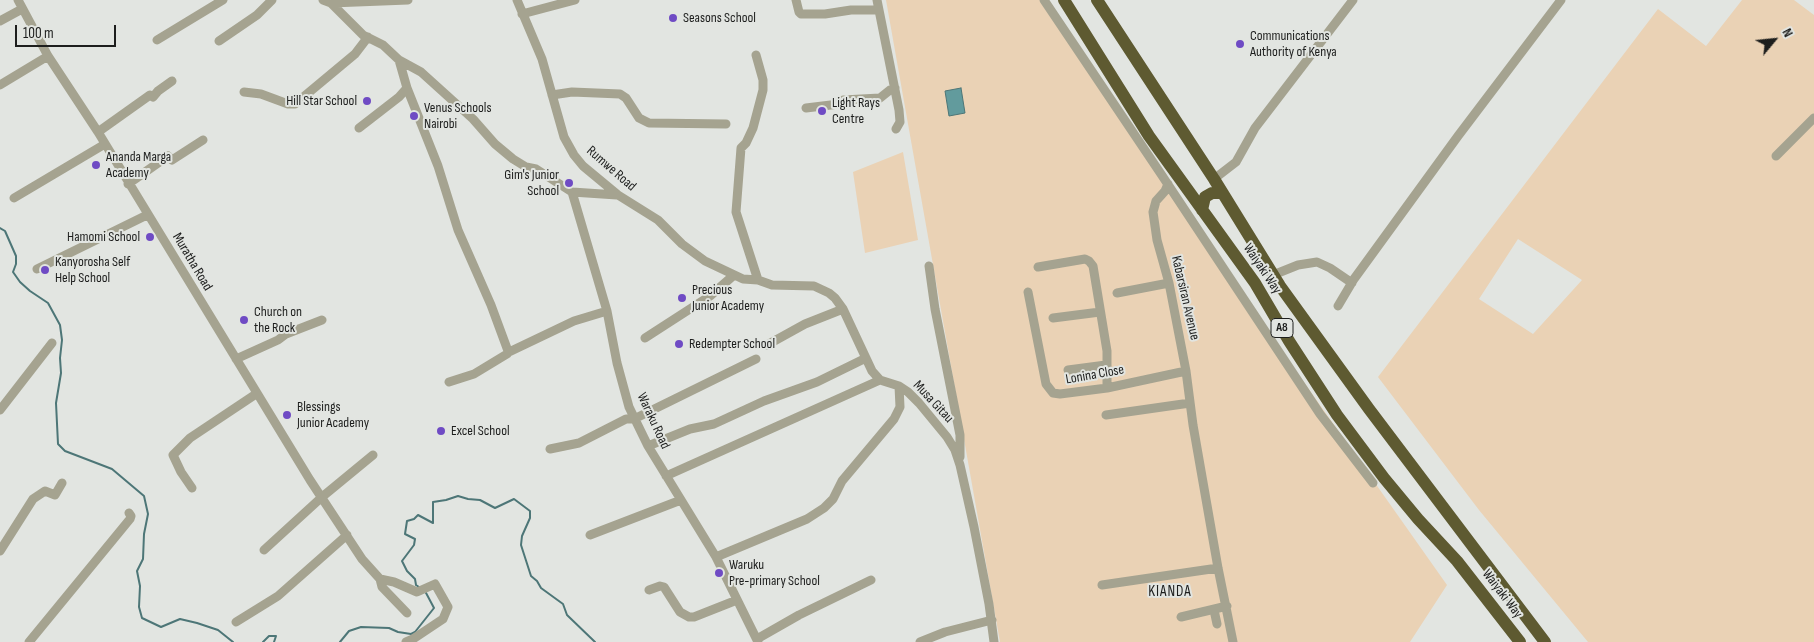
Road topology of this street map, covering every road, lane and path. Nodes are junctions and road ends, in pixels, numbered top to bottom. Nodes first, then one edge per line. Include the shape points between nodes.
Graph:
1 (223, 0) edge
2 (272, 0) edge
3 (376, 0) edge
4 (404, 0) edge
5 (517, 0) edge
6 (575, 0) edge
7 (796, 0) edge
8 (877, 0) edge
9 (1044, 0) edge
10 (1064, 0) edge
11 (1097, 0) edge
12 (1353, 0) edge
13 (1561, 0) edge
14 (327, 2) edge
15 (20, 4) edge
16 (879, 10) junction
17 (522, 14) junction
18 (0, 21) edge
19 (368, 37) junction
20 (157, 40) dead end
21 (219, 41) dead end
22 (756, 55) dead end
23 (48, 56) junction
24 (399, 60) junction
25 (172, 81) dead end
26 (0, 85) edge
27 (407, 88) junction
28 (894, 88) junction
29 (244, 92) dead end
30 (552, 95) junction
31 (806, 108) dead end
32 (1814, 118) edge
33 (726, 124) dead end
34 (359, 128) dead end
35 (896, 129) dead end
36 (98, 132) junction
37 (203, 140) dead end
38 (105, 144) junction
39 (1776, 156) dead end
40 (1214, 179) junction
41 (1173, 180) junction
42 (128, 184) junction
43 (572, 192) junction
44 (1222, 193) junction
45 (618, 196) junction
46 (14, 198) dead end
47 (1202, 210) junction
48 (147, 215) junction
49 (929, 266) dead end
50 (1038, 267) dead end
51 (37, 270) dead end
52 (738, 277) junction
53 (1274, 277) junction
54 (758, 280) junction
55 (1169, 283) junction
56 (1352, 283) junction
57 (1259, 290) junction
58 (1028, 292) dead end
59 (1117, 293) dead end
60 (1338, 306) dead end
61 (843, 310) junction
62 (607, 311) junction
63 (1100, 312) junction
64 (1053, 318) dead end
65 (322, 320) dead end
66 (645, 338) dead end
67 (52, 343) dead end
68 (767, 345) dead end
69 (508, 352) junction
70 (866, 358) junction
71 (236, 359) junction
72 (756, 359) dead end
73 (1106, 365) junction
74 (1068, 370) dead end
75 (1186, 371) junction
76 (880, 380) junction
77 (449, 382) dead end
78 (899, 386) junction
79 (1108, 388) junction
80 (256, 394) junction
81 (1190, 403) junction
82 (0, 410) edge
83 (1106, 415) dead end
84 (634, 419) junction
85 (648, 446) junction
86 (550, 449) dead end
87 (373, 455) dead end
88 (960, 465) junction
89 (666, 476) junction
90 (62, 483) dead end
91 (1373, 483) dead end
92 (192, 488) dead end
93 (322, 497) junction
94 (681, 500) junction
95 (128, 513) dead end
96 (347, 535) junction
97 (590, 535) dead end
98 (264, 550) dead end
99 (0, 551) edge
100 (716, 557) junction
101 (1218, 568) junction
102 (380, 579) junction
103 (871, 580) dead end
104 (1102, 585) dead end
105 (649, 590) dead end
106 (737, 600) junction
107 (1227, 606) junction
108 (1214, 610) junction
109 (406, 613) dead end
110 (1181, 617) dead end
111 (992, 620) junction
112 (236, 622) dead end
113 (1217, 624) dead end
114 (945, 632) junction
115 (758, 641) edge
116 (29, 642) edge
117 (406, 642) edge
118 (920, 642) edge
119 (948, 642) edge
120 (994, 642) edge
121 (1234, 642) edge
122 (1520, 642) edge
123 (1546, 642) edge

1 - 20 street
2 - 21 street via 257,15
3 - 4 street
3 - 14 street
5 - 17 street, Rumwe Road
6 - 17 street
7 - 16 street via 801,14
8 - 16 street
9 - 41 street
10 - 41 highway, Waiyaki Way / A8
11 - 40 highway, Waiyaki Way / A8
12 - 40 street via 1255,128 1236,162
13 - 56 street
14 - 19 street
15 - 18 street
15 - 23 street, Muratha Road
16 - 28 street
17 - 30 street, Rumwe Road via 542,59
19 - 24 street
19 - 29 street via 355,54 295,104
22 - 54 street via 763,90 753,128 741,148 736,212
23 - 26 street
23 - 36 street, Muratha Road
24 - 27 street
24 - 43 street via 421,72 513,158
25 - 36 street
27 - 34 street
27 - 69 street via 438,166 458,230
28 - 31 street via 880,98 843,100 838,104
28 - 35 street via 900,122
30 - 33 street via 572,92 620,94 639,118 649,123
30 - 45 street, Rumwe Road via 564,137 574,155
32 - 39 street
36 - 38 street, Muratha Road
37 - 42 street via 172,160 168,156
38 - 42 street, Muratha Road
38 - 46 street
40 - 44 highway, Waiyaki Way / A8
41 - 47 highway, Waiyaki Way / A8
41 - 55 street, Kabarsiran Avenue via 1156,201 1153,212
41 - 91 street via 1320,414
42 - 48 street, Muratha Road
43 - 45 street
43 - 62 street, Waraku Road
44 - 47 highway via 1212,193 1205,198
44 - 53 highway, Waiyaki Way / A8
45 - 52 street, Rumwe Road via 658,220 705,261
47 - 57 highway, Waiyaki Way / A8
48 - 51 street
48 - 71 street, Muratha Road
49 - 88 street via 960,435
50 - 63 street via 1080,259 1089,261 1093,266
52 - 54 street
52 - 66 street
53 - 56 street via 1298,265 1317,262
53 - 57 highway via 1263,280
53 - 123 highway, Waiyaki Way / A8 via 1363,401
54 - 61 street via 772,285 814,286 829,293
55 - 59 street
55 - 75 street, Kabarsiran Avenue
56 - 60 street
57 - 122 highway, Waiyaki Way / A8 via 1360,446 1412,512 1458,561
58 - 79 street, Lonina Close via 1048,389 1060,394
61 - 68 street via 805,324
61 - 70 street
62 - 69 street via 574,321
62 - 84 street, Waraku Road via 617,363
63 - 64 street
63 - 73 street
65 - 71 street
67 - 82 street
69 - 77 street via 474,374
70 - 76 street
70 - 85 street via 714,424 690,429
71 - 80 street, Muratha Road
72 - 84 street
73 - 74 street
73 - 79 street
75 - 79 street, Lonina Close
75 - 81 street, Kabarsiran Avenue
76 - 78 street, Musa Gitau
76 - 89 street
78 - 88 street, Musa Gitau via 919,403 947,437
78 - 100 street via 900,407 894,419 842,481 824,508 807,519
80 - 92 street via 190,438 173,455
80 - 93 street, Muratha Road
81 - 83 street
81 - 101 street, Kabarsiran Avenue
84 - 85 street, Waraku Road
84 - 86 street via 626,418 579,443
85 - 89 street, Waraku Road
87 - 93 street
88 - 111 street, Musa Gitau
89 - 94 street, Waraku Road
90 - 99 street via 55,495 45,491 33,499
93 - 96 street, Muratha Road
93 - 98 street
94 - 97 street
94 - 100 street, Waraku Road
95 - 116 street via 130,519
96 - 102 street, Muratha Road
96 - 112 street via 278,596
100 - 106 street, Waraku Road
101 - 104 street
101 - 107 street, Kabarsiran Avenue
102 - 109 street, Muratha Road via 382,587
102 - 117 street via 417,592 435,584 448,607 443,619
103 - 115 street via 799,615
105 - 106 street via 664,587 680,612 689,617
106 - 115 street, Waraku Road
107 - 108 street
107 - 121 street, Kabarsiran Avenue
108 - 110 street
108 - 113 street
111 - 114 street
111 - 120 street, Musa Gitau
114 - 118 street
114 - 119 street

